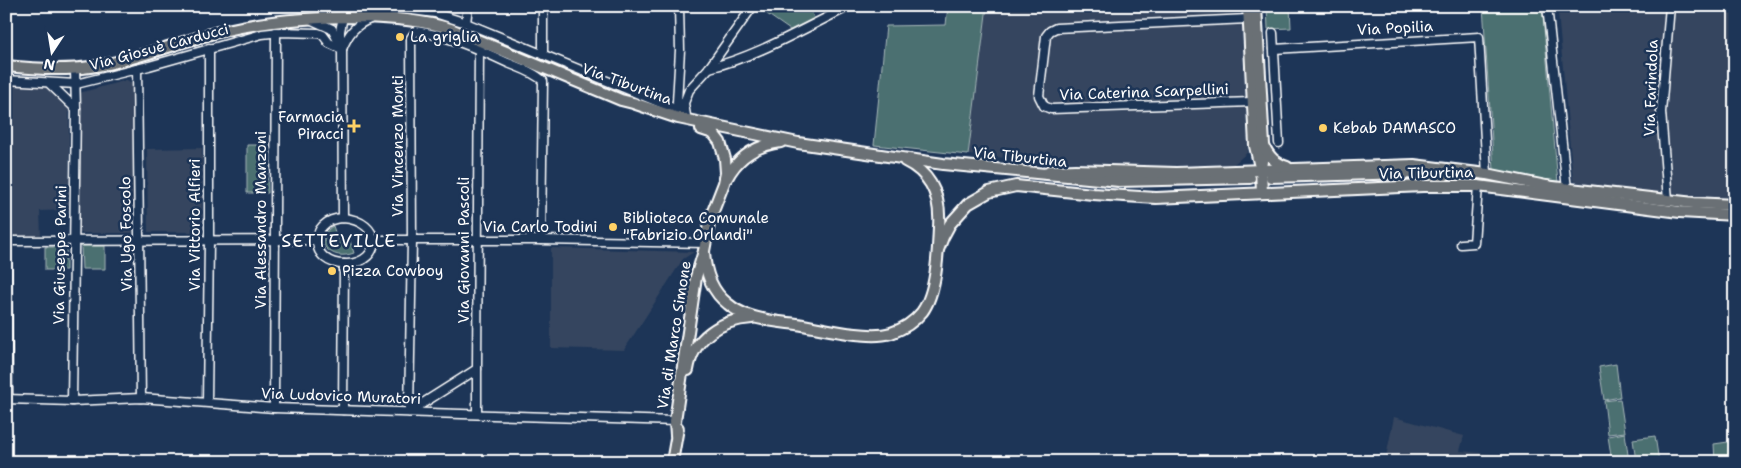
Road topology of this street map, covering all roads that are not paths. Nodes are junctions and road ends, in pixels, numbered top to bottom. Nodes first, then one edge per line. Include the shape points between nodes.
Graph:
1 (468, 6) edge
2 (543, 6) edge
3 (679, 6) edge
4 (753, 6) edge
5 (850, 6) edge
6 (1248, 6) edge
7 (1256, 6) edge
8 (1548, 6) edge
9 (1670, 6) edge
10 (404, 12) edge
11 (344, 17) junction
12 (308, 18) junction
13 (373, 18) junction
14 (1248, 19) junction
15 (466, 23) junction
16 (276, 32) junction
17 (1273, 33) dead end
18 (349, 34) junction
19 (341, 47) junction
20 (209, 48) junction
21 (1274, 49) junction
22 (479, 50) junction
23 (543, 55) junction
24 (6, 66) edge
25 (709, 68) junction
26 (75, 69) junction
27 (137, 69) junction
28 (6, 80) edge
29 (50, 84) junction
30 (76, 84) junction
31 (621, 100) junction
32 (1257, 101) junction
33 (1276, 101) junction
34 (76, 109) junction
35 (683, 117) junction
36 (1279, 142) dead end
37 (798, 143) junction
38 (1259, 145) junction
39 (897, 158) junction
40 (1289, 168) junction
41 (1261, 169) junction
42 (1237, 170) junction
43 (1025, 173) junction
44 (1488, 174) junction
45 (1271, 177) dead end
46 (1250, 178) dead end
47 (6, 183) edge
48 (724, 183) junction
49 (1478, 186) junction
50 (1551, 187) junction
51 (1567, 189) junction
52 (1262, 193) junction
53 (1668, 200) junction
54 (1735, 205) edge
55 (1735, 215) edge
56 (343, 218) junction
57 (74, 240) junction
58 (275, 240) junction
59 (317, 240) junction
60 (374, 240) junction
61 (412, 240) junction
62 (478, 240) junction
63 (541, 240) junction
64 (7, 241) edge
65 (140, 241) junction
66 (209, 241) junction
67 (1460, 244) dead end
68 (705, 247) junction
69 (938, 250) junction
70 (344, 264) junction
71 (759, 318) junction
72 (477, 369) junction
73 (141, 398) junction
74 (7, 399) edge
75 (72, 401) junction
76 (207, 402) junction
77 (274, 408) junction
78 (343, 410) junction
79 (409, 412) junction
80 (476, 414) junction
81 (675, 421) junction
82 (676, 435) junction
83 (672, 462) edge

1 - 15 street
2 - 23 street
3 - 35 street
4 - 25 street
5 - 25 street via 733,61
6 - 14 main road
7 - 32 main road
8 - 51 street
9 - 53 street, Via Farindola via 1661,112
10 - 13 main road, Via Tiburtina
10 - 15 street via 435,13
10 - 31 main road, Via Tiburtina
11 - 12 main road, Via Tiburtina
11 - 13 main road, Via Tiburtina
11 - 18 street
11 - 19 street
12 - 19 street via 332,29
12 - 26 main road, Via Tiburtina via 246,26 116,62
13 - 18 street via 359,24
14 - 32 main road
14 - 32 street, Via Caterina Scarpellini via 1056,28 1046,36 1039,96 1042,104 1051,109
15 - 23 street
16 - 19 street, Via Giosuè Carducci via 318,33 324,35 329,43
16 - 20 street, Via Giosuè Carducci
16 - 58 street, Via Alessandro Manzoni
17 - 21 street
18 - 19 street
19 - 56 street
20 - 27 street, Via Giosuè Carducci
20 - 66 street, Via Vittorio Alfieri
21 - 33 street
21 - 44 street, Via Popilia via 1479,37
22 - 61 street, Via Vincenzo Monti via 444,36 416,31 411,38
22 - 62 street, Via Giovanni Pascoli
22 - 63 street via 543,81
23 - 35 street
24 - 26 main road, Via Tiburtina
25 - 35 street via 686,94
26 - 30 street, Via Giuseppe Parini
27 - 30 street, Via Giosuè Carducci
27 - 65 street, Via Ugo Foscolo
28 - 29 street, Via Giosuè Carducci
29 - 30 street, Via Giosuè Carducci
29 - 34 street
30 - 34 street, Via Giuseppe Parini
31 - 35 main road, Via Tiburtina
31 - 48 main road, Via di Marco Simone via 651,115 717,136 726,167
32 - 33 street, Via Caterina Scarpellini
32 - 38 main road
33 - 36 street
34 - 57 street, Via Giuseppe Parini
35 - 37 main road, Via Tiburtina
37 - 39 main road, Via Tiburtina
37 - 48 main road, Via di Marco Simone via 770,144 750,152 734,166
38 - 40 main road via 1274,161
38 - 41 main road
38 - 42 main road via 1246,166
39 - 43 main road, Via Tiburtina
39 - 69 main road via 915,167 935,190 940,210
40 - 41 main road
40 - 44 main road via 1418,165
41 - 42 main road
41 - 52 main road
42 - 43 main road
43 - 46 main road, Via Tiburtina via 1118,181
44 - 50 main road
45 - 50 main road, Via Tiburtina via 1419,173
47 - 64 street
48 - 68 main road, Via di Marco Simone via 710,219
49 - 52 main road, Via Tiburtina
49 - 55 main road, Via Tiburtina via 1680,212
49 - 67 street via 1474,243
50 - 51 main road, Via Tiburtina
51 - 53 main road, Via Tiburtina
52 - 69 main road, Via Tiburtina via 1156,198 1016,186 1003,188 968,204 950,224
53 - 54 main road, Via Tiburtina
56 - 59 street via 327,223
56 - 60 street via 364,224
57 - 64 street
57 - 65 street
57 - 75 street, Via Giuseppe Parini
58 - 59 street
58 - 66 street
58 - 77 street, Via Alessandro Manzoni
59 - 70 street via 318,250 325,258
60 - 61 street, Via Carlo Todini
60 - 70 street via 365,258
61 - 62 street, Via Carlo Todini
61 - 79 street, Via Vincenzo Monti
62 - 63 street, Via Carlo Todini
62 - 72 street, Via Giovanni Pascoli
63 - 68 street, Via Carlo Todini
64 - 74 street
65 - 66 street
65 - 73 street, Via Ugo Foscolo
66 - 76 street, Via Vittorio Alfieri
68 - 71 main road via 712,286 736,310
68 - 81 main road, Via di Marco Simone via 696,277
69 - 71 main road via 932,286 922,312 913,321 890,333 867,335
70 - 78 street
71 - 82 main road, Via di Marco Simone via 723,324 699,342 689,362 681,422
72 - 79 street
72 - 80 street, Via Giovanni Pascoli
73 - 75 street, Via Ludovico Muratori
73 - 76 street, Via Ludovico Muratori
74 - 75 street, Via Ludovico Muratori
76 - 77 street, Via Ludovico Muratori
77 - 78 street, Via Ludovico Muratori
78 - 79 street, Via Ludovico Muratori
79 - 80 street, Via Ludovico Muratori
80 - 81 street, Via Ludovico Muratori
81 - 82 main road, Via di Marco Simone
82 - 83 main road, Via di Marco Simone

